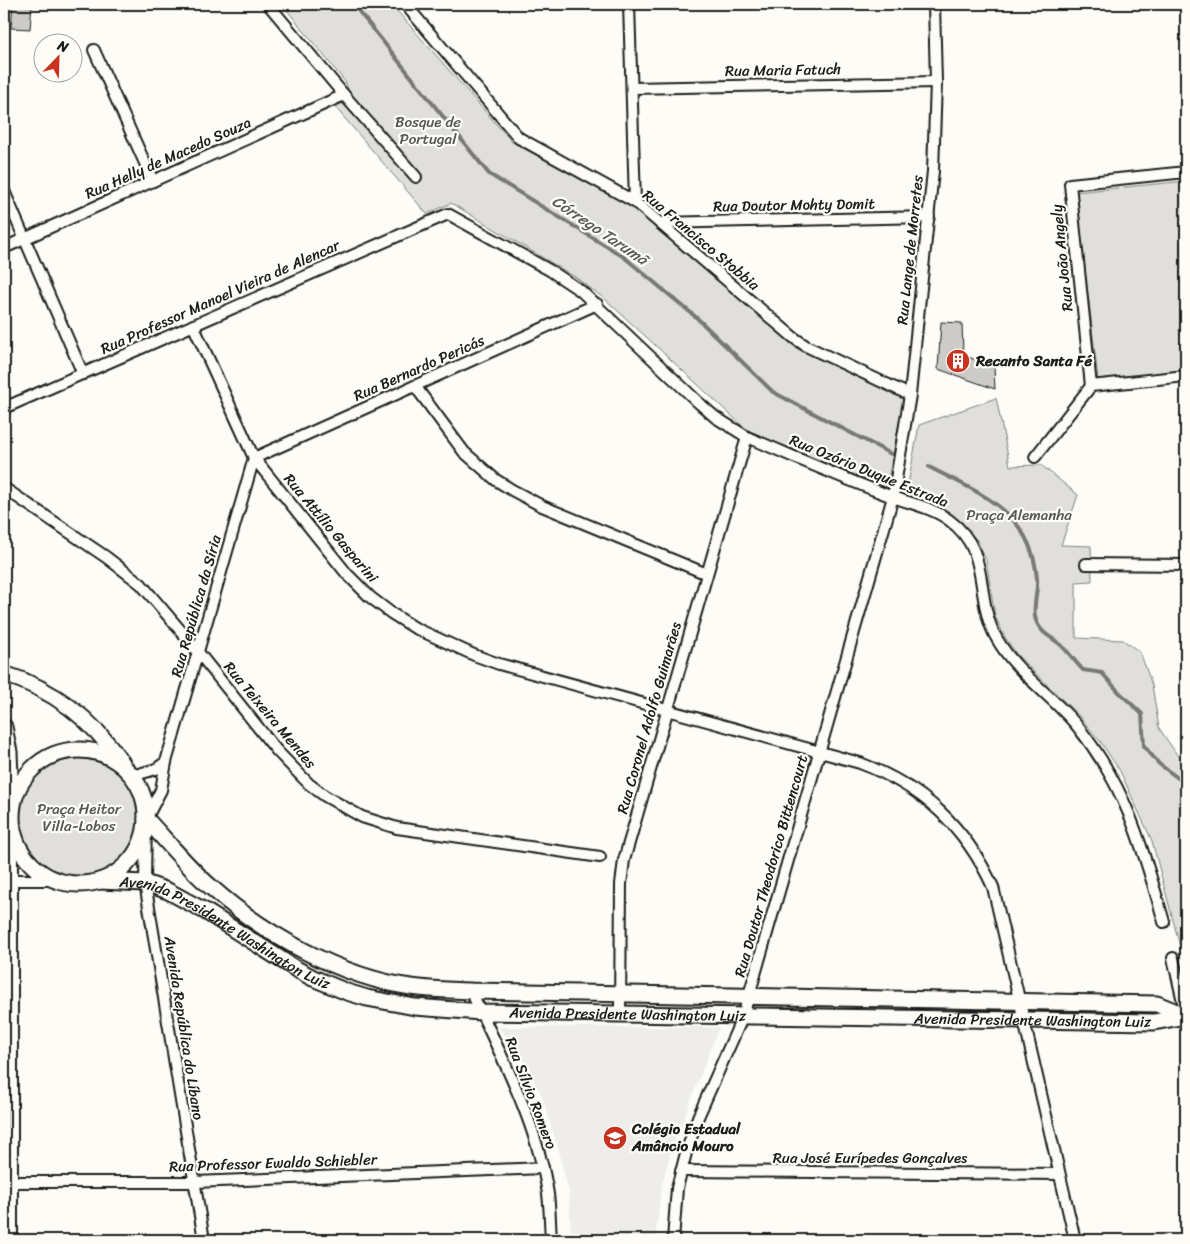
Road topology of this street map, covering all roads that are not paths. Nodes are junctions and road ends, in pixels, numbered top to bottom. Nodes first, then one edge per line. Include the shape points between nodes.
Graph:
1 (268, 4) edge
2 (405, 4) edge
3 (629, 4) edge
4 (934, 4) edge
5 (94, 50) dead end
6 (936, 82) junction
7 (632, 88) junction
8 (344, 96) junction
9 (1186, 172) edge
10 (416, 177) dead end
11 (153, 181) junction
12 (4, 191) edge
13 (635, 202) junction
14 (448, 214) joint
15 (929, 217) junction
16 (660, 223) junction
17 (24, 239) junction
18 (4, 248) edge
19 (597, 304) junction
20 (193, 326) junction
21 (83, 374) junction
22 (1186, 376) edge
23 (415, 386) junction
24 (1091, 386) junction
25 (910, 395) junction
26 (4, 408) edge
27 (747, 437) junction
28 (1035, 457) dead end
29 (254, 458) junction
30 (4, 488) edge
31 (893, 497) junction
32 (1086, 564) dead end
33 (1186, 565) edge
34 (707, 574) junction
35 (198, 652) junction
36 (4, 674) edge
37 (668, 710) junction
38 (4, 727) edge
39 (820, 751) junction
40 (166, 762) junction
41 (129, 773) junction
42 (12, 811) junction
43 (146, 819) junction
44 (12, 829) junction
45 (600, 857) dead end
46 (8, 880) edge
47 (54, 880) junction
48 (99, 881) junction
49 (145, 883) junction
50 (1164, 922) dead end
51 (1173, 958) dead end
52 (471, 991) junction
53 (620, 993) junction
54 (749, 996) junction
55 (1020, 1001) junction
56 (481, 1012) junction
57 (620, 1014) junction
58 (1186, 1015) edge
59 (743, 1016) junction
60 (1024, 1020) junction
61 (542, 1168) junction
62 (681, 1171) junction
63 (1059, 1174) junction
64 (8, 1182) edge
65 (195, 1182) junction
66 (12, 1240) edge
67 (204, 1240) edge
68 (551, 1240) edge
69 (674, 1240) edge
70 (1075, 1240) edge

1 - 8 street
2 - 13 street, Rua Francisco Stobbia via 519,138
3 - 7 street
4 - 6 street, Rua Lange de Morretes
5 - 11 street
6 - 7 street, Rua Maria Fatuch
6 - 15 street, Rua Lange de Morretes
7 - 13 street
8 - 10 street
8 - 11 street, Rua Helly de Macedo Souza
9 - 24 street, Rua João Angely via 1070,184
11 - 17 street, Rua Helly de Macedo Souza
12 - 17 street
13 - 16 street, Rua Francisco Stobbia
14 - 19 street, Rua Ozório Duque Estrada via 551,271
14 - 20 street, Rua Professor Manoel Vieira de Alencar
15 - 16 street, Rua Doutor Mohty Domit
15 - 25 street, Rua Lange de Morretes
16 - 25 street, Rua Francisco Stobbia via 806,346
17 - 18 street, Rua Helly de Macedo Souza
17 - 21 street
19 - 23 street, Rua Bernardo Pericás
19 - 27 street, Rua Ozório Duque Estrada via 699,404
20 - 21 street, Rua Professor Manoel Vieira de Alencar
20 - 29 street, Rua Attílio Gasparini
21 - 26 street, Rua Professor Manoel Vieira de Alencar
22 - 24 street
23 - 29 street, Rua Bernardo Pericás
23 - 34 street via 464,452 496,480 542,506
24 - 28 street
25 - 31 street, Rua Lange de Morretes
27 - 31 street, Rua Ozório Duque Estrada
27 - 34 street, Rua Coronel Adolfo Guimarães
29 - 35 street, Rua República da Síria
29 - 37 street, Rua Attílio Gasparini via 347,574 370,597 407,623 474,655
30 - 35 street, Rua Teixeira Mendes via 141,584
31 - 39 street, Rua Doutor Theodorico Bittencourt
31 - 50 street, Rua Ozório Duque Estrada via 940,514 968,539 979,564 985,612 997,639 1017,666 1077,726 1118,787 1139,837
32 - 33 street
34 - 37 street, Rua Coronel Adolfo Guimarães
35 - 40 street, Rua República da Síria
35 - 45 street, Rua Teixeira Mendes via 293,769 343,808 382,824 416,832
36 - 41 street via 34,685 80,715 109,744
37 - 39 street, Rua Attílio Gasparini
37 - 53 street, Rua Coronel Adolfo Guimarães via 622,871
38 - 42 street via 9,752
39 - 54 street, Rua Doutor Theodorico Bittencourt
39 - 55 street, Rua Attílio Gasparini via 877,769 913,789 937,808 963,836 993,887
40 - 41 street via 156,769
40 - 43 street, Rua República da Síria via 161,790
41 - 42 street via 109,757 88,751 66,751 46,758 29,772 17,790
41 - 43 street via 143,796
42 - 44 street
43 - 48 street via 142,840 132,858 118,872
43 - 49 street, Avenida República do Líbano
43 - 52 street, Avenida Presidente Washington Luiz via 225,900 307,952 338,967 388,983
44 - 46 street
44 - 47 street via 20,850 35,868
46 - 47 street
46 - 64 street
47 - 48 street via 77,884
48 - 49 street, Avenida Presidente Washington Luiz
49 - 56 street, Avenida Presidente Washington Luiz via 185,900 296,969 329,985 388,1003
49 - 65 street, Avenida República do Líbano
51 - 58 street
52 - 53 street, Avenida Presidente Washington Luiz
52 - 56 street, Rua Sílvio Romero
53 - 54 street, Avenida Presidente Washington Luiz
53 - 57 street, Rua Coronel Adolfo Guimarães
54 - 55 street, Avenida Presidente Washington Luiz
54 - 59 street, Rua Doutor Theodorico Bittencourt
55 - 58 street, Avenida Presidente Washington Luiz via 1156,1004
55 - 60 street, Rua Attílio Gasparini
56 - 57 street, Avenida Presidente Washington Luiz
56 - 61 street, Rua Sílvio Romero via 526,1114
57 - 59 street, Avenida Presidente Washington Luiz
58 - 60 street, Avenida Presidente Washington Luiz via 1154,1022
59 - 60 street, Avenida Presidente Washington Luiz
59 - 62 street, Rua Doutor Theodorico Bittencourt via 698,1116
60 - 63 street, Rua Attílio Gasparini
61 - 65 street, Rua Professor Ewaldo Schiebler
61 - 68 street, Rua Sílvio Romero via 548,1195
62 - 63 street, Rua José Eurípedes Gonçalves
62 - 69 street, Rua Doutor Theodorico Bittencourt via 675,1204
63 - 70 street, Rua Attílio Gasparini
64 - 65 street, Rua Professor Ewaldo Schiebler
64 - 66 street
65 - 67 street, Avenida República do Líbano

